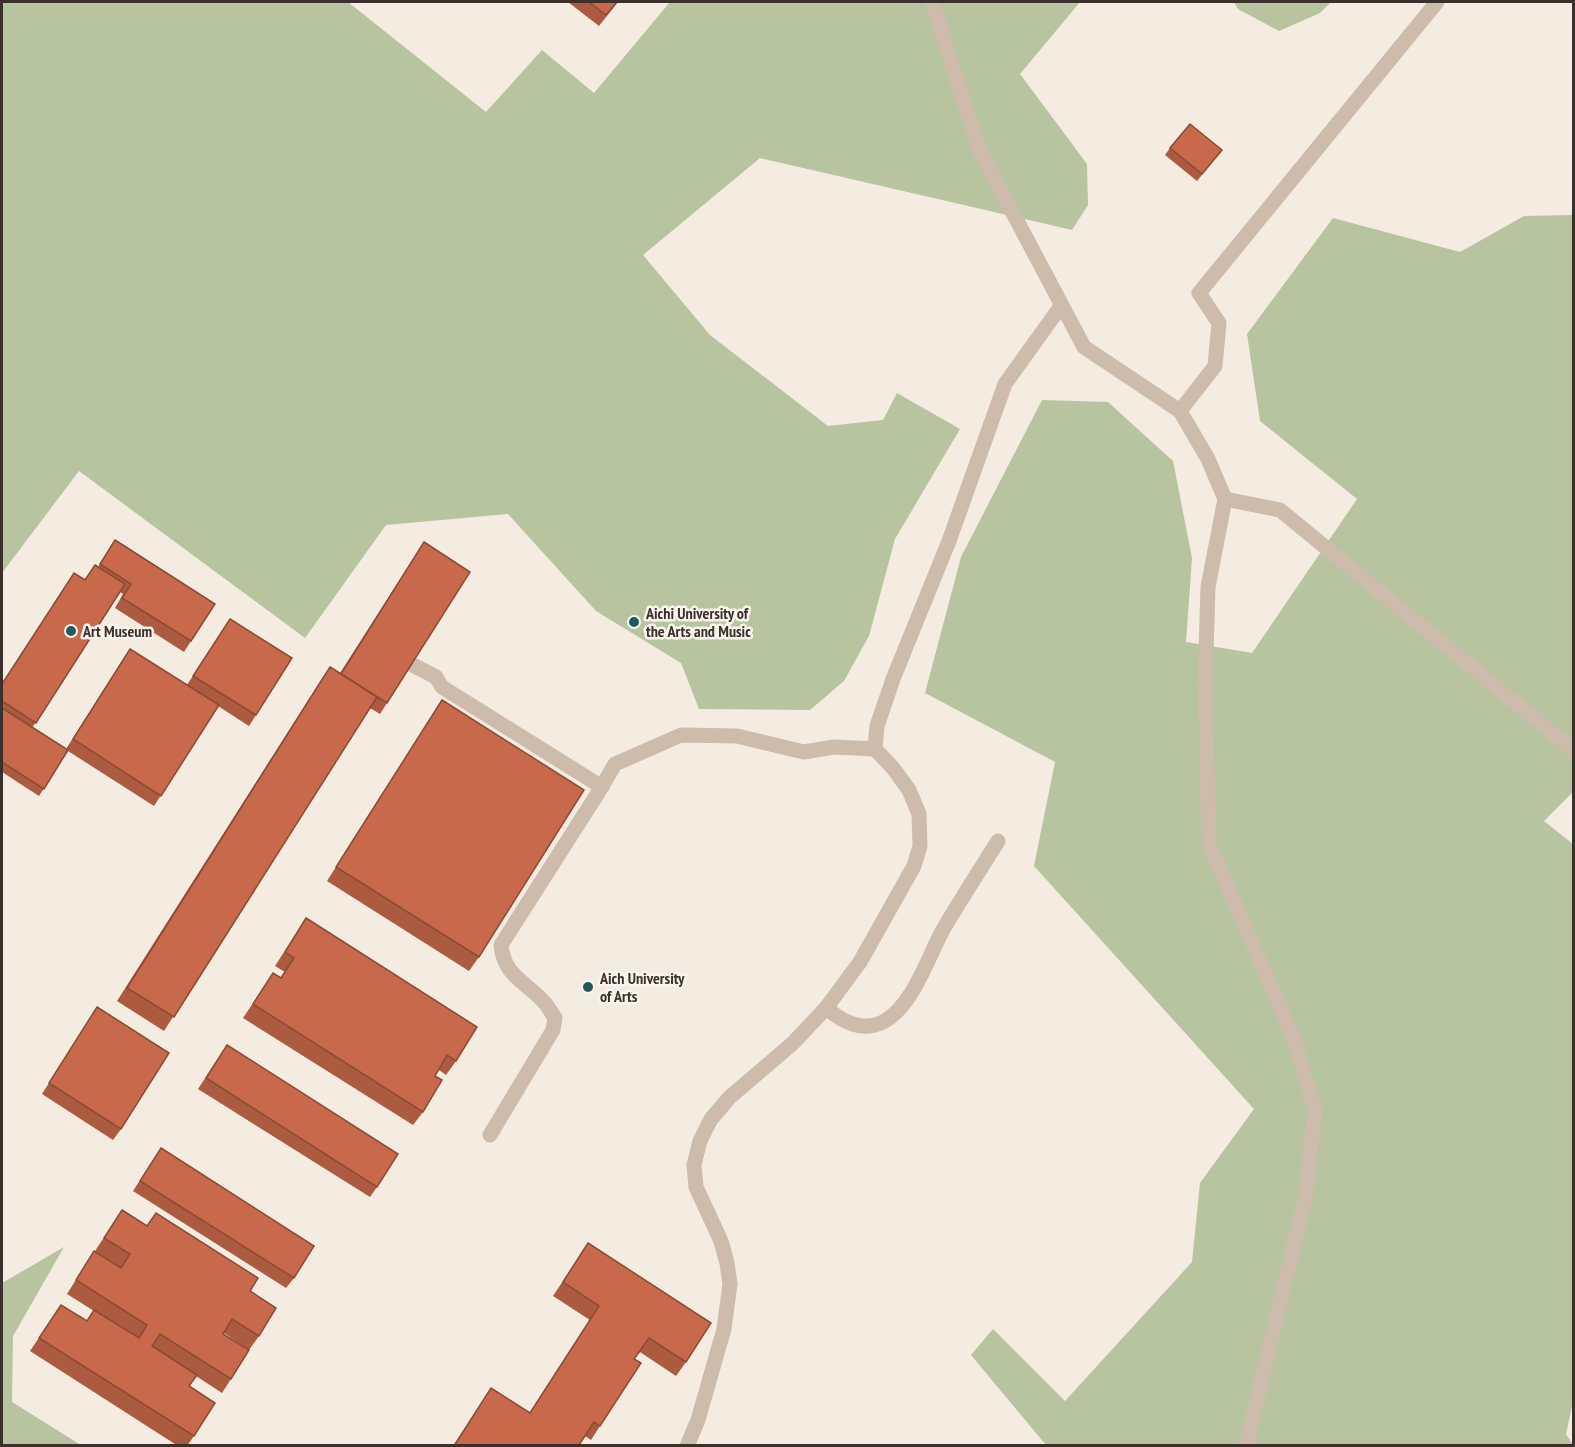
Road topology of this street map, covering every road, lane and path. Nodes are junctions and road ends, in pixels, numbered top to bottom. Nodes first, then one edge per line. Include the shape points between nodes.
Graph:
1 (932, 2) edge
2 (1437, 2) edge
3 (1061, 306) junction
4 (1180, 411) junction
5 (1225, 499) junction
6 (411, 664) edge
7 (875, 749) junction
8 (1574, 751) edge
9 (602, 787) junction
10 (998, 841) dead end
11 (826, 1008) junction
12 (490, 1135) dead end
13 (687, 1446) edge
14 (1246, 1446) edge

1 - 3 street via 979,149
2 - 4 street via 1199,293 1219,323 1215,366
3 - 4 street via 1084,347
3 - 7 street via 1005,384 949,541 893,679 877,726
4 - 5 street via 1208,459
5 - 8 street via 1280,510
5 - 14 street via 1208,587 1205,686 1209,844 1294,1039 1315,1112 1305,1198
6 - 9 street
7 - 9 street via 834,747 804,752 737,736 681,735 615,764
7 - 11 street via 909,790 919,814 920,846 914,866 860,962
9 - 12 street via 501,945 502,958 510,972 544,1002 555,1018 553,1030
10 - 11 street via 895,1013 884,1021 852,1026
11 - 13 street via 730,1097 711,1119 700,1141 694,1165 696,1187 721,1241 730,1284 724,1329

